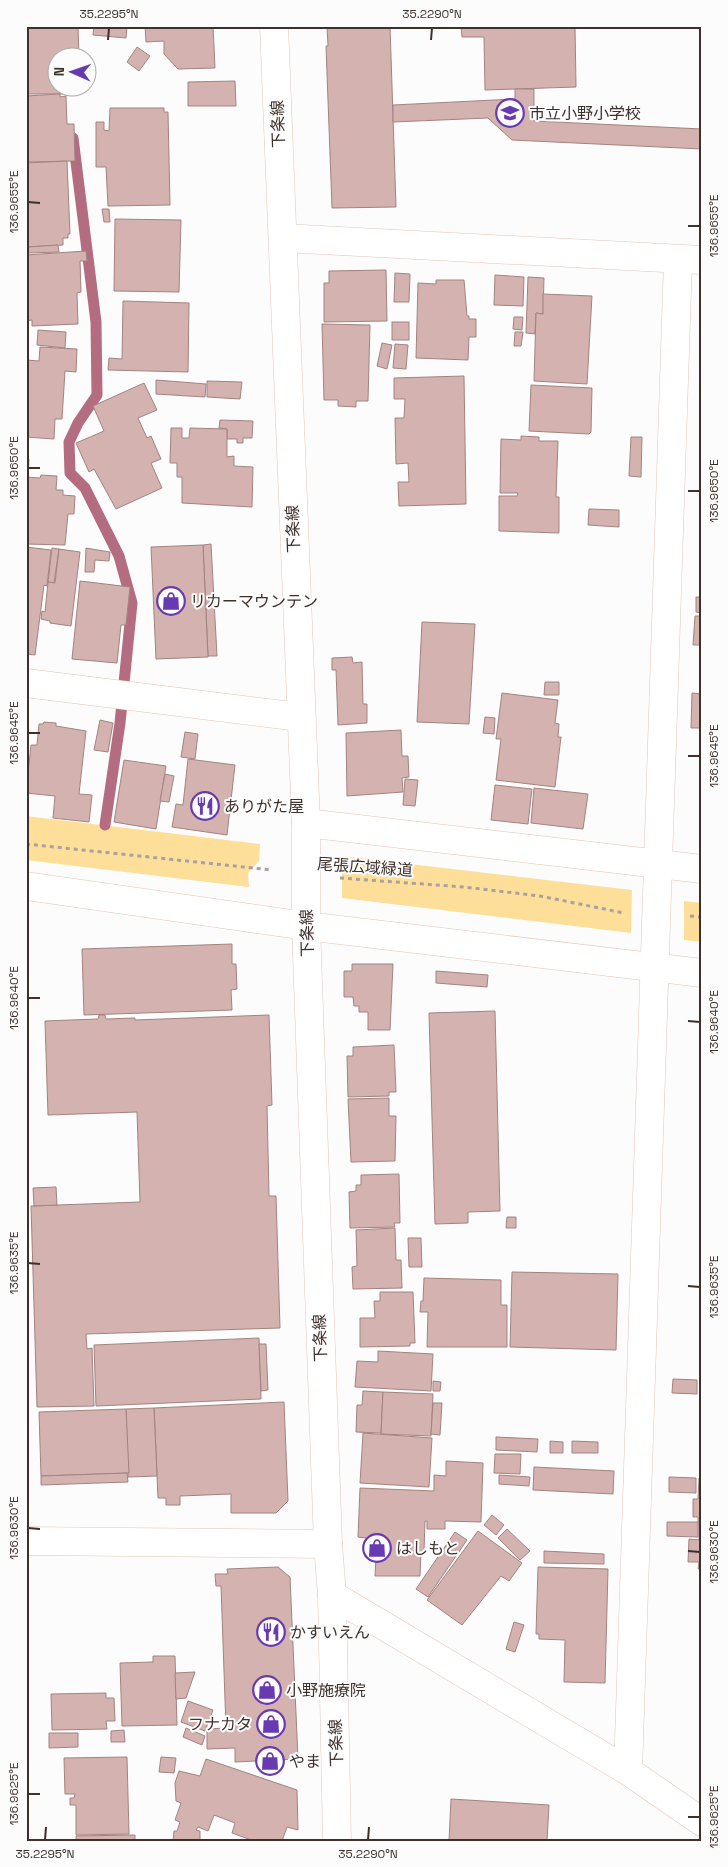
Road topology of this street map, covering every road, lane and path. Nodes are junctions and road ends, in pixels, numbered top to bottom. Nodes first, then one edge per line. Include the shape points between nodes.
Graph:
1 (274, 26) edge
2 (283, 238) junction
3 (690, 260) edge
4 (26, 683) edge
5 (300, 718) junction
6 (306, 823) junction
7 (26, 844) edge
8 (659, 864) junction
9 (702, 869) edge
10 (306, 875) junction
11 (26, 886) edge
12 (657, 915) junction
13 (702, 917) edge
14 (306, 926) junction
15 (654, 968) junction
16 (702, 974) edge
17 (26, 1541) edge
18 (328, 1544) junction
19 (332, 1595) junction
20 (628, 1770) junction
21 (702, 1822) edge
22 (337, 1841) edge

1 - 2 street, 下条線
2 - 3 street
2 - 5 street, 下条線
3 - 8 street
4 - 5 street
5 - 6 street, 下条線
6 - 8 street
6 - 10 street, 下条線
7 - 10 path, 尾張広域緑道
8 - 9 street
8 - 12 street
10 - 12 path, 尾張広域緑道 via 464,886 540,896 626,914
10 - 14 street, 下条線
11 - 14 street
12 - 13 path, 尾張広域緑道
12 - 15 street
14 - 15 street
14 - 18 street, 下条線
15 - 16 street
15 - 20 street
17 - 18 street
18 - 19 street, 下条線
19 - 20 street
19 - 22 street, 下条線
20 - 21 street

